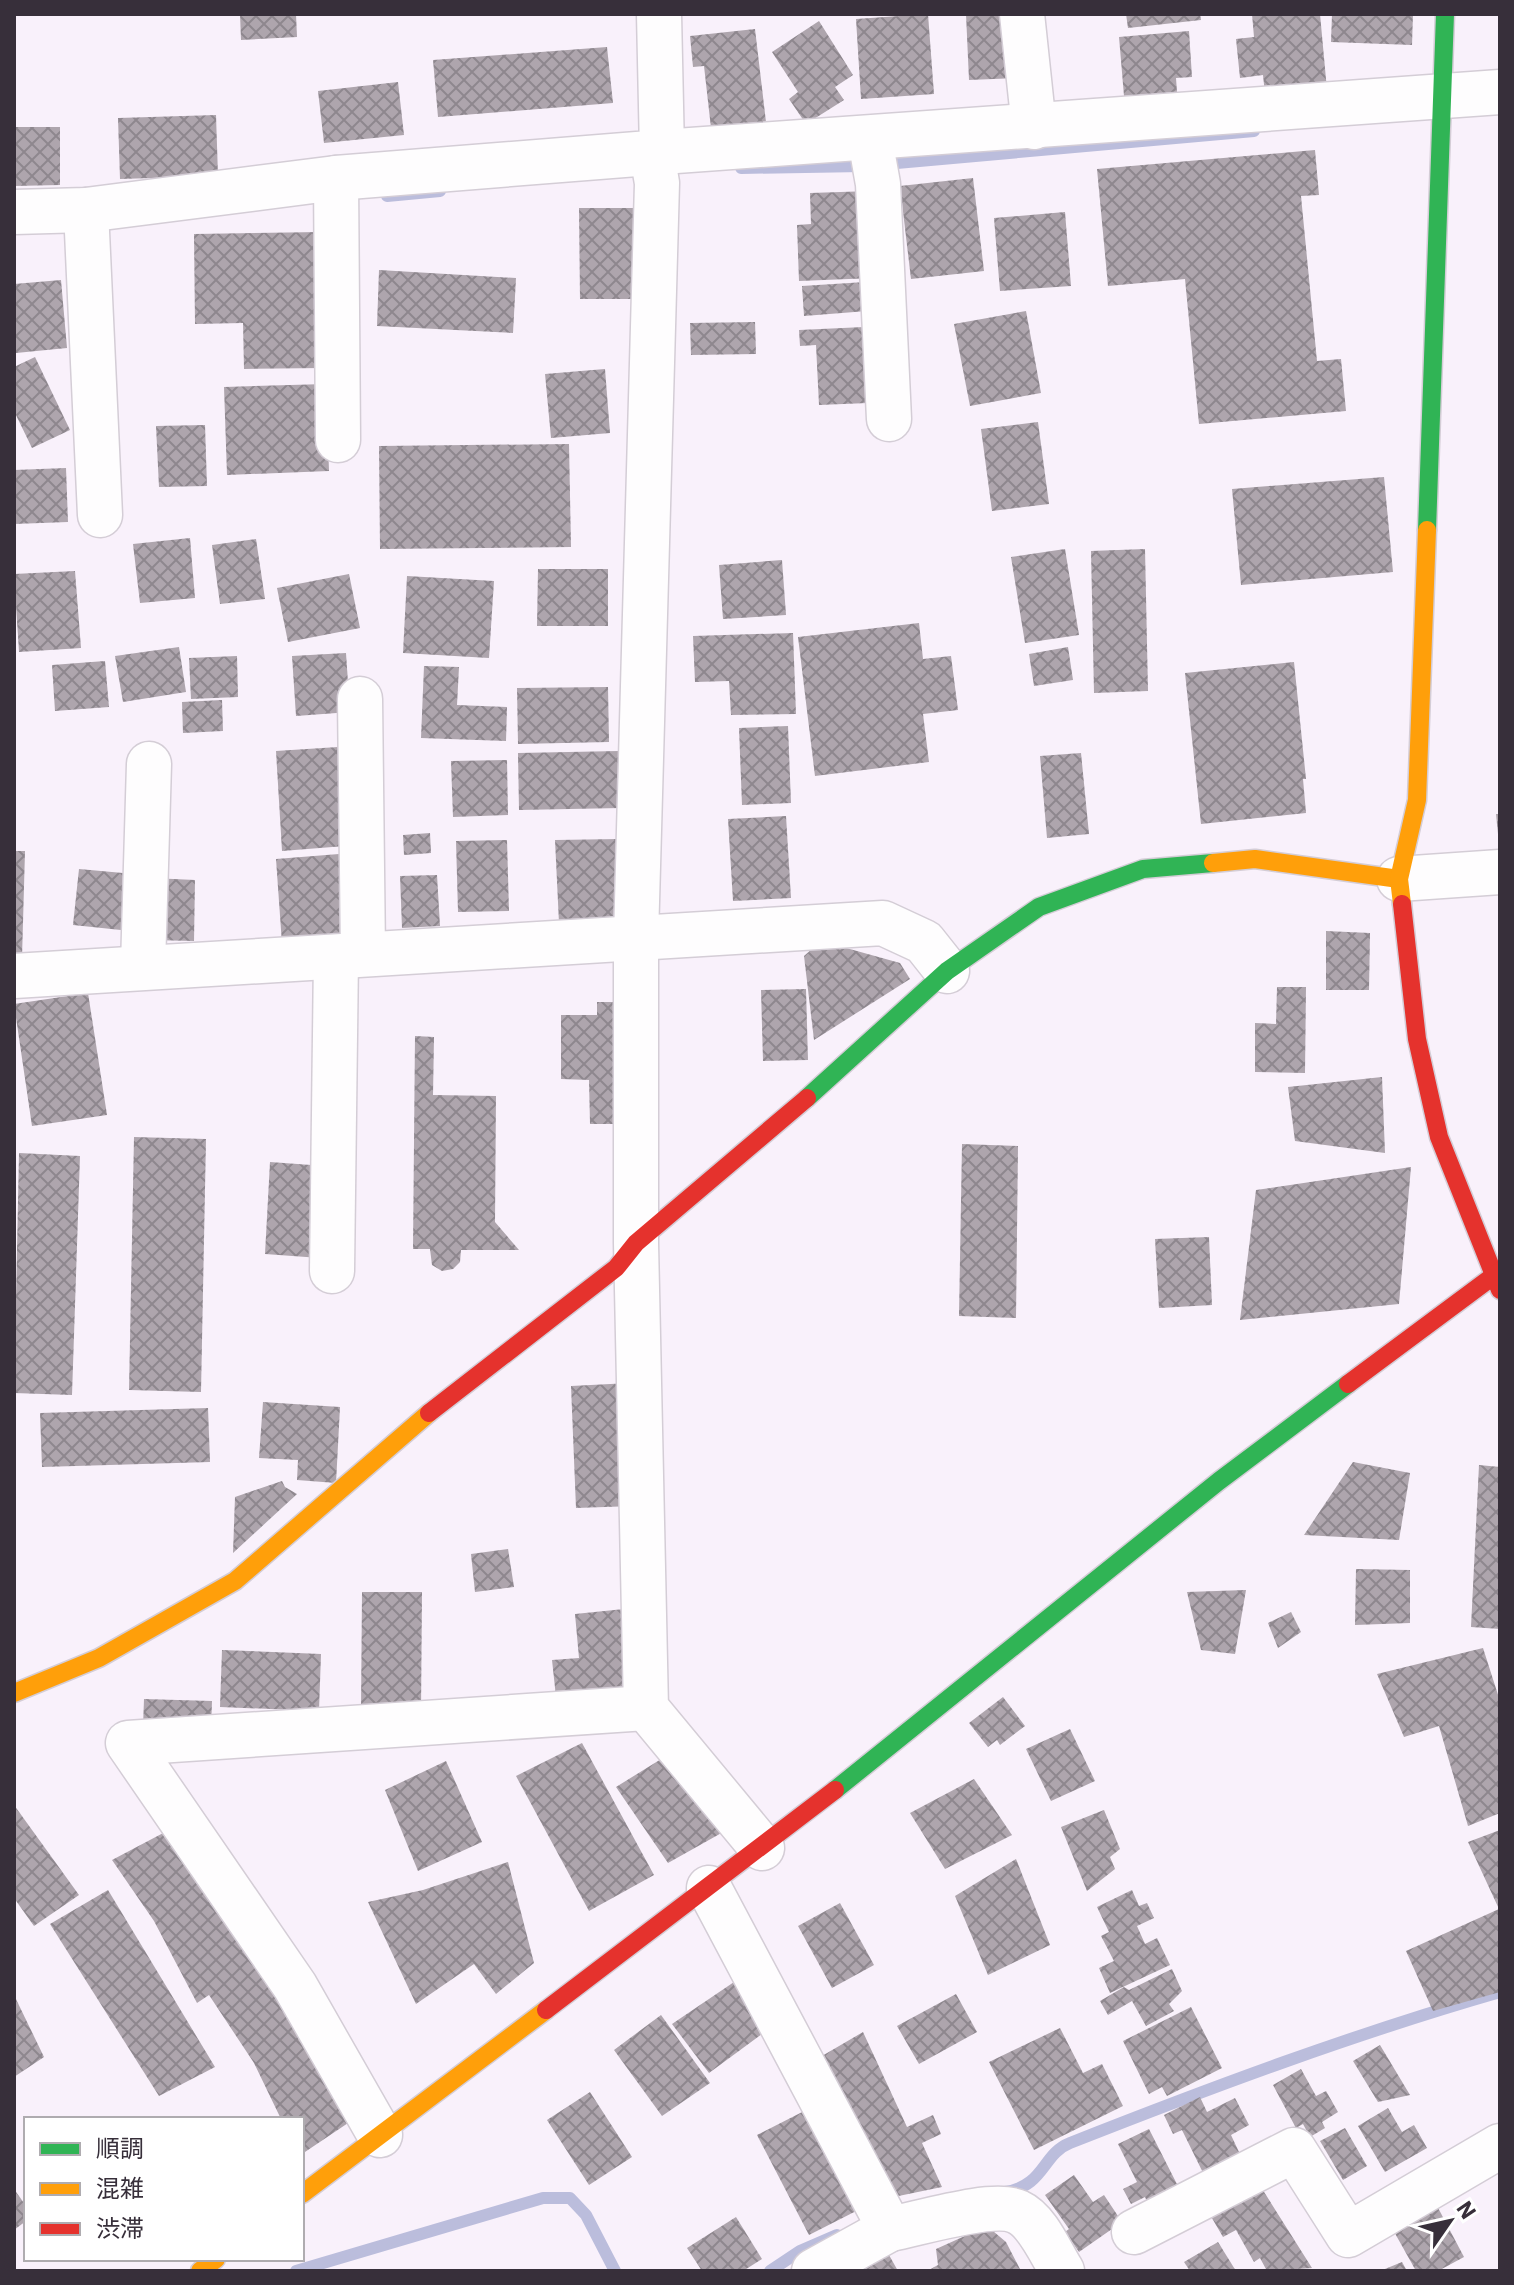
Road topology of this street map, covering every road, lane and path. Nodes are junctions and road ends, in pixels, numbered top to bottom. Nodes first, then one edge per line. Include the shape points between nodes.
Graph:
1 (659, 14) edge
2 (1022, 14) edge
3 (1445, 14) edge
4 (1500, 92) edge
5 (1440, 109) junction
6 (1034, 127) junction
7 (874, 159) junction
8 (657, 163) junction
9 (336, 180) junction
10 (86, 210) junction
11 (14, 212) edge
12 (889, 419) dead end
13 (338, 440) dead end
14 (100, 515) dead end
15 (360, 699) dead end
16 (149, 764) dead end
17 (1500, 872) edge
18 (1399, 879) junction
19 (636, 938) junction
20 (349, 956) junction
21 (143, 966) junction
22 (947, 971) junction
23 (14, 976) edge
24 (636, 1243) junction
25 (332, 1271) dead end
26 (1498, 1278) edge
27 (14, 1693) edge
28 (646, 1708) junction
29 (762, 1848) junction
30 (709, 1888) junction
31 (380, 2135) junction
32 (1500, 2146) edge
33 (304, 2192) edge
34 (885, 2220) junction
35 (1134, 2232) dead end
36 (814, 2271) edge
37 (1062, 2271) edge

1 - 8 street
2 - 6 street
3 - 5 street
4 - 5 street
5 - 6 street
5 - 18 street via 1417,800
6 - 7 street
7 - 8 street
7 - 12 street
8 - 9 street
8 - 19 street
9 - 10 street
9 - 13 street
10 - 11 street
10 - 14 street
15 - 20 street
16 - 21 street
17 - 18 street
18 - 22 street via 1255,859 1143,869 1039,907
18 - 26 street via 1417,1039 1439,1137
19 - 20 street
19 - 22 street via 883,923 924,942
19 - 24 street
20 - 21 street
20 - 25 street
21 - 23 street
22 - 24 street via 758,1142
24 - 27 street via 616,1268 418,1422 235,1581 99,1658
24 - 28 street
26 - 29 street via 1219,1481
28 - 29 street
28 - 31 street via 128,1743 295,1986
29 - 30 street
30 - 31 street
30 - 34 street
31 - 33 street
32 - 35 street via 1348,2235 1294,2150
34 - 36 street
34 - 37 street via 998,2208 1019,2212

